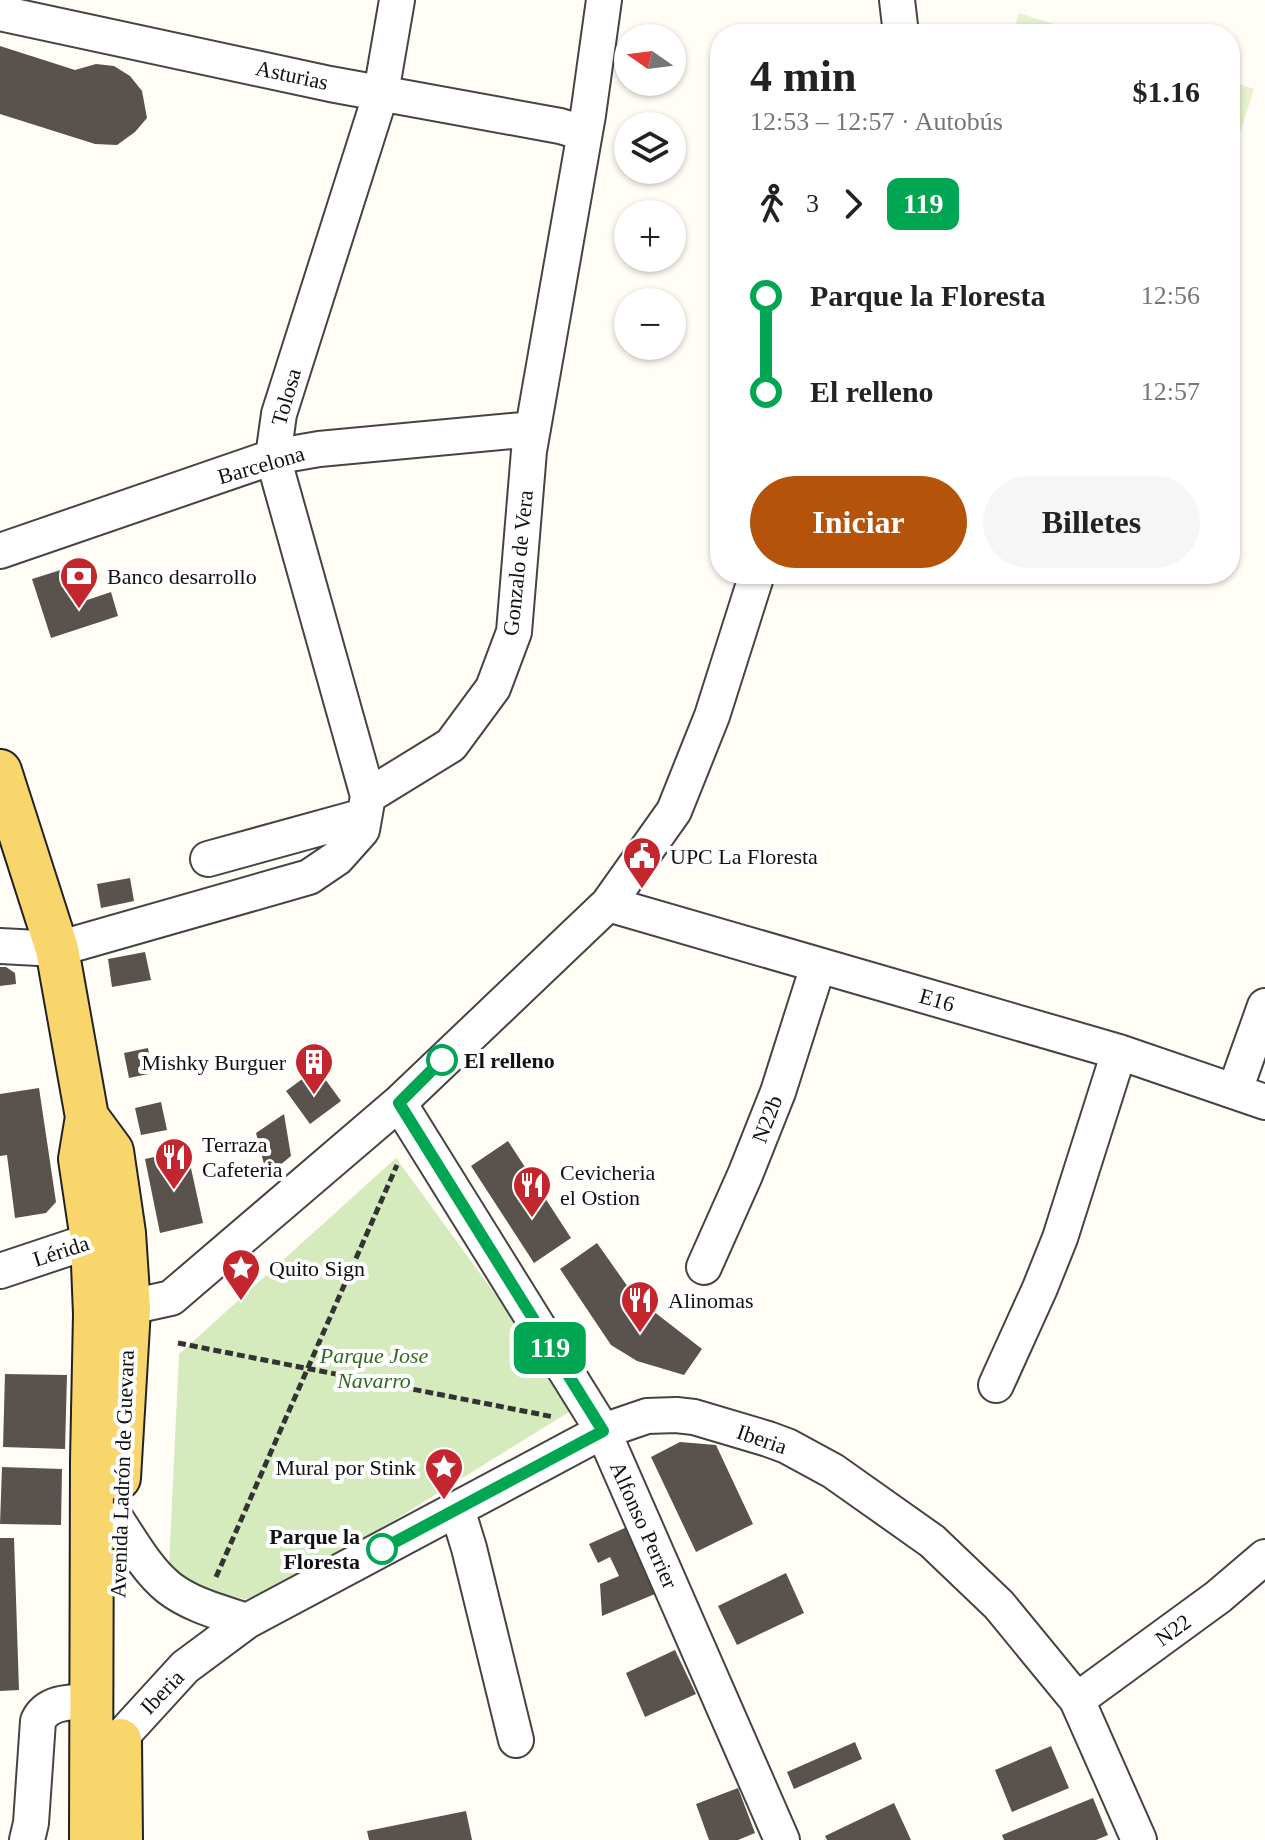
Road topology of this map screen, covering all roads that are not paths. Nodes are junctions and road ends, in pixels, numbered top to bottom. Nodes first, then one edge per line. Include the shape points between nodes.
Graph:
1 (397, 0) edge
2 (604, 0) edge
3 (897, 0) edge
4 (0, 13) edge
5 (900, 24) edge
6 (381, 93) junction
7 (584, 133) junction
8 (533, 429) junction
9 (273, 457) junction
10 (0, 551) edge
11 (754, 584) edge
12 (0, 771) edge
13 (366, 806) junction
14 (208, 859) dead end
15 (608, 904) junction
16 (0, 946) edge
17 (57, 949) junction
18 (818, 966) junction
19 (1265, 1006) edge
20 (1119, 1052) junction
21 (1250, 1096) edge
22 (399, 1103) junction
23 (108, 1237) junction
24 (704, 1267) dead end
25 (0, 1271) edge
26 (112, 1311) junction
27 (996, 1385) dead end
28 (603, 1431) junction
29 (92, 1461) junction
30 (457, 1509) junction
31 (117, 1520) junction
32 (1265, 1557) edge
33 (247, 1621) junction
34 (1077, 1700) junction
35 (92, 1701) junction
36 (120, 1738) junction
37 (516, 1740) dead end
38 (27, 1840) edge
39 (91, 1840) edge
40 (121, 1840) edge
41 (782, 1840) edge
42 (1139, 1840) edge

1 - 6 street, Tolosa
2 - 7 street, Gonzalo de Vera
3 - 5 street
4 - 6 street, Asturias
6 - 7 street, Asturias
6 - 9 street, Tolosa via 279,414
7 - 8 street, Gonzalo de Vera
8 - 9 street, Barcelona
8 - 13 street, Gonzalo de Vera via 514,632 493,688 451,745
9 - 10 street, Barcelona
9 - 13 street, Tolosa
11 - 15 street via 712,716 674,811
12 - 17 main road, Avenida Ladrón de Guevara
13 - 14 street
13 - 17 street, Gonzalo de Vera via 362,830 337,858 309,877
15 - 18 street, E16
15 - 22 street
16 - 17 street, Gonzalo de Vera
17 - 23 main road, Avenida Ladrón de Guevara via 87,1117 80,1159
18 - 20 street, E16
18 - 24 street, N22b via 778,1092
19 - 21 street
20 - 21 street, E16
20 - 27 street via 1060,1238
22 - 26 street via 171,1298
22 - 28 street, Alfonso Perrier
23 - 25 street, Lérida
23 - 26 main road, Avenida Ladrón de Guevara
26 - 29 main road, Avenida Ladrón de Guevara
26 - 31 main road, Avenida Ladrón de Guevara
28 - 30 street, Iberia
28 - 34 street, Iberia via 659,1415 694,1417 768,1439 814,1460 955,1560
28 - 41 street, Alfonso Perrier
29 - 31 main road
29 - 35 main road, Avenida Ladrón de Guevara
30 - 33 street, Iberia
30 - 37 street
31 - 33 street via 144,1563 171,1592
31 - 36 main road, Avenida Ladrón de Guevara
32 - 34 street, N22
33 - 36 street, Iberia via 185,1667
34 - 42 street, Iberia
35 - 38 street via 43,1710
35 - 39 main road, Avenida Ladrón de Guevara
36 - 40 main road, Avenida Ladrón de Guevara

